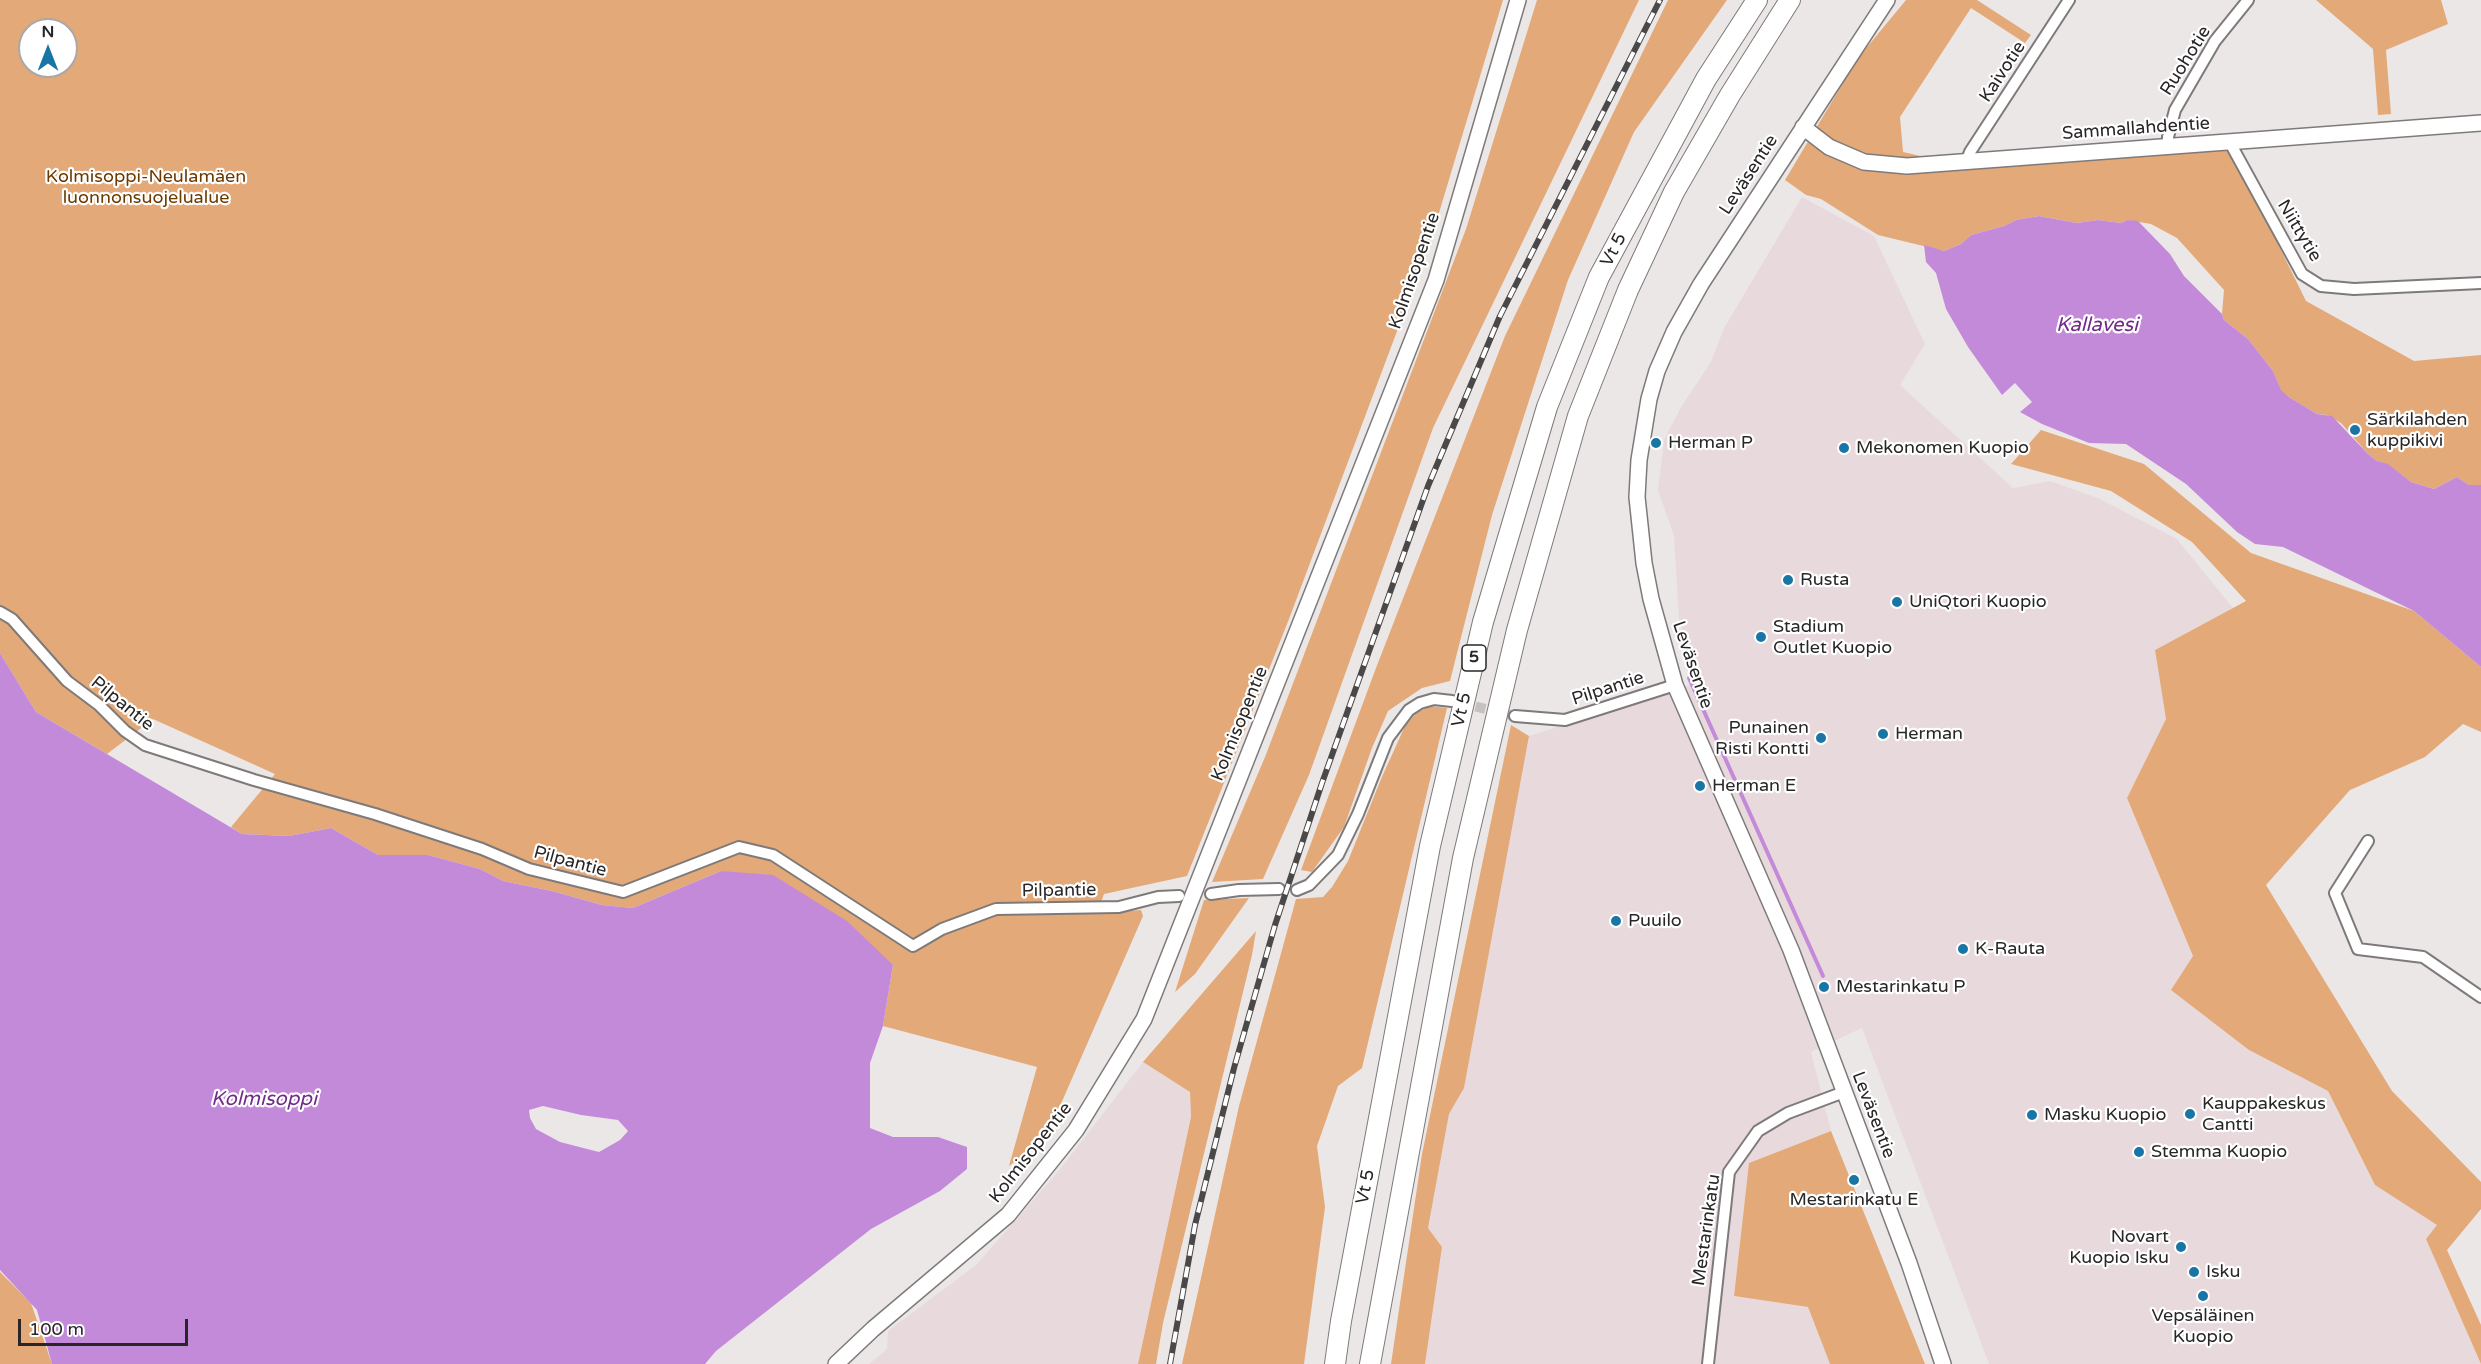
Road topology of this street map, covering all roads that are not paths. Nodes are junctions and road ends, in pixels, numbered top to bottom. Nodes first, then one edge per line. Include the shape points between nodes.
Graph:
1 (1518, 0) edge
2 (1757, 0) edge
3 (1790, 0) edge
4 (1887, 0) edge
5 (2068, 0) edge
6 (2248, 0) edge
7 (2481, 123) edge
8 (1803, 127) junction
9 (2229, 141) junction
10 (2168, 146) junction
11 (1966, 162) junction
12 (2481, 283) edge
13 (0, 612) edge
14 (1675, 685) junction
15 (1452, 701) tunnel mouth
16 (1515, 716) tunnel mouth
17 (2368, 841) dead end
18 (1279, 889) tunnel mouth
19 (1297, 890) tunnel mouth
20 (1211, 894) dead end
21 (1179, 896) dead end
22 (2481, 997) edge
23 (1844, 1092) junction
24 (836, 1364) edge
25 (1335, 1364) edge
26 (1370, 1364) edge
27 (1708, 1364) edge
28 (1943, 1364) edge

1 - 24 main road, Kolmisopentie via 1436,280 1144,1019 1076,1130 1008,1215
2 - 25 highway, Vt 5 / 5 via 1706,80 1599,277 1547,407 1483,622 1431,846
3 - 26 highway, Vt 5 / 5 via 1674,192 1628,290 1578,416 1517,630 1463,858
4 - 8 main road, Leväsentie
5 - 11 street, Kaivotie
6 - 10 street, Ruohotie via 2215,40 2175,110
7 - 9 main road, Sammallahdentie
8 - 11 main road, Sammallahdentie via 1829,147 1863,162 1907,166
8 - 14 main road, Leväsentie via 1701,284 1674,332 1649,399 1639,460 1640,532 1651,599
9 - 10 main road, Sammallahdentie
9 - 12 street, Niittytie via 2302,274 2321,286 2354,290
10 - 11 main road, Sammallahdentie
13 - 21 street, Pilpantie via 12,619 67,681 145,745 375,814 482,849 529,869 623,892 739,847 773,855 913,946 942,929 996,909 1119,907
14 - 16 street, Pilpantie via 1565,720
14 - 23 main road, Leväsentie via 1791,950
15 - 19 street via 1434,699 1408,710 1388,738 1338,855 1310,885
17 - 22 street via 2335,893 2358,950 2423,957
18 - 20 street
23 - 27 street, Mestarinkatu via 1788,1113 1758,1131 1729,1172
23 - 28 main road, Leväsentie

